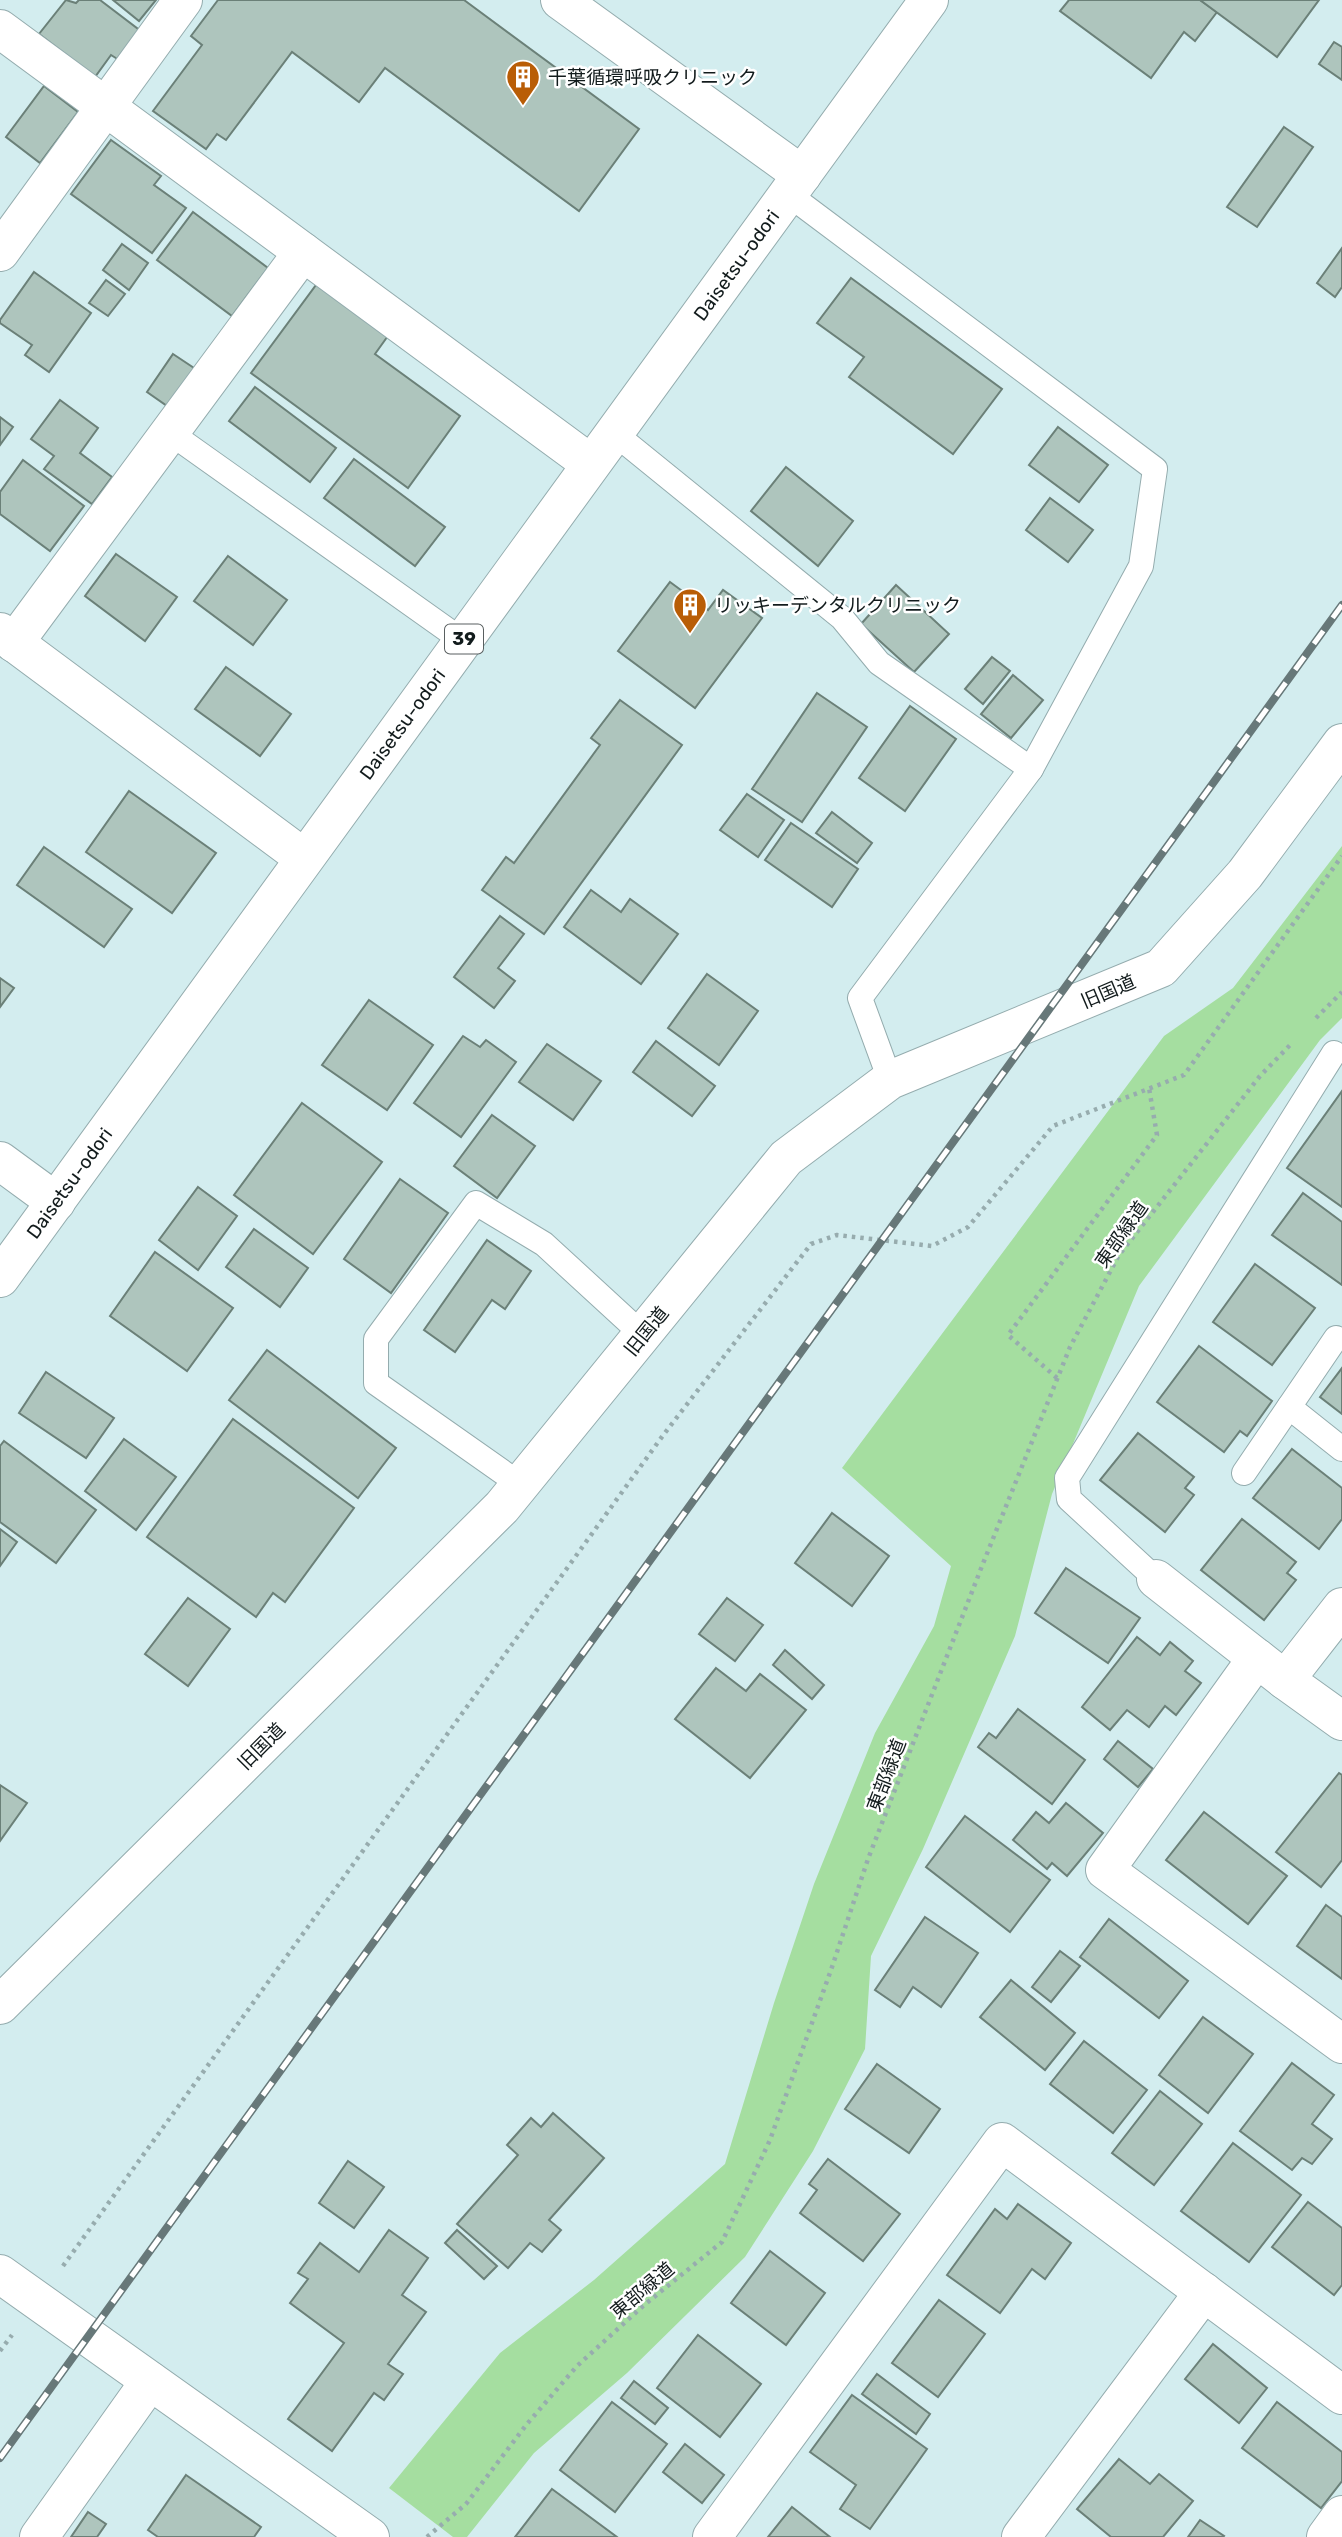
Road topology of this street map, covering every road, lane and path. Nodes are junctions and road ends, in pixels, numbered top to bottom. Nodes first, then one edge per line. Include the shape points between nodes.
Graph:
1 (183, 0) edge
2 (560, 0) edge
3 (929, 0) edge
4 (0, 29) edge
5 (105, 107) junction
6 (795, 184) junction
7 (0, 252) edge
8 (303, 252) junction
9 (169, 432) junction
10 (614, 433) junction
11 (591, 464) junction
12 (7, 637) edge
13 (463, 640) junction
14 (1342, 743) edge
15 (1031, 769) junction
16 (1342, 856) edge
17 (304, 858) junction
18 (1342, 992) edge
19 (1315, 1020) dead end
20 (1297, 1038) dead end
21 (1334, 1053) dead end
22 (890, 1080) junction
23 (1149, 1088) junction
24 (0, 1161) edge
25 (56, 1202) junction
26 (0, 1279) edge
27 (643, 1335) junction
28 (1336, 1338) dead end
29 (1057, 1378) junction
30 (1289, 1406) junction
31 (1342, 1450) edge
32 (1244, 1473) dead end
33 (521, 1485) junction
34 (1156, 1579) joint
35 (1342, 1607) edge
36 (1271, 1669) junction
37 (1342, 1721) edge
38 (0, 2005) edge
39 (1342, 2044) edge
40 (0, 2273) edge
41 (1204, 2292) junction
42 (38, 2301) junction
43 (0, 2351) edge
44 (150, 2381) junction
45 (1342, 2395) edge
46 (1342, 2515) edge
47 (39, 2537) edge
48 (370, 2537) edge
49 (427, 2537) edge
50 (712, 2537) edge
51 (1021, 2537) edge
52 (1326, 2537) edge

1 - 5 main road
2 - 6 main road
3 - 6 main road, Daisetsu-odori / 39
4 - 5 main road
5 - 7 main road
5 - 8 main road
6 - 10 main road, Daisetsu-odori / 39
6 - 15 lane via 1155,470 1141,566
8 - 9 main road
8 - 11 main road
9 - 12 main road
9 - 13 lane
10 - 11 main road, Daisetsu-odori / 39
10 - 15 lane via 842,618 879,663
11 - 13 main road, Daisetsu-odori / 39
12 - 17 main road
13 - 17 main road, Daisetsu-odori / 39
14 - 22 main road, 旧国道 via 1245,874 1161,968
15 - 22 lane via 860,998
16 - 23 path via 1184,1075
17 - 25 main road, Daisetsu-odori / 39
18 - 19 path
20 - 29 path, 東部緑道 via 1260,1076 1119,1255
21 - 34 lane via 1067,1478 1069,1499
22 - 27 main road, 旧国道 via 786,1158
23 - 29 path via 1157,1135 1008,1335
23 - 42 path via 1053,1126 968,1227 932,1246 837,1235 811,1244 664,1434
24 - 25 main road
25 - 26 main road, Daisetsu-odori / 39
27 - 33 main road, 旧国道
27 - 33 lane via 544,1244 476,1203 376,1339 376,1383
28 - 30 lane
29 - 49 path, 東部緑道 via 868,1859 770,2140 722,2242 577,2366 466,2504
30 - 31 lane
30 - 32 lane
33 - 38 main road, 旧国道
34 - 36 main road
35 - 36 main road
36 - 37 main road
36 - 39 main road via 1105,1870
40 - 42 main road
41 - 45 main road
41 - 50 main road via 1002,2142
41 - 51 main road
42 - 43 path
42 - 44 main road
44 - 47 main road
44 - 48 main road
46 - 52 main road

